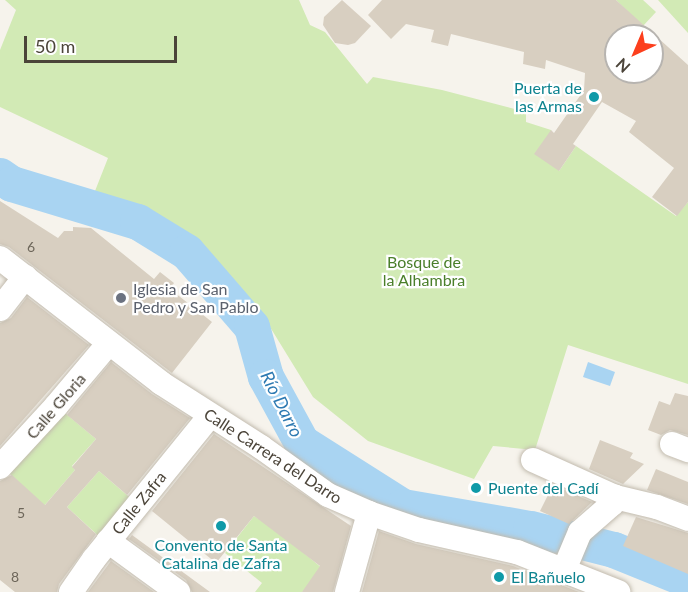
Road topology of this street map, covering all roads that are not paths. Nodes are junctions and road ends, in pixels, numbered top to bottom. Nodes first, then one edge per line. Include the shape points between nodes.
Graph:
1 (0, 258) edge
2 (25, 277) junction
3 (0, 309) edge
4 (109, 342) junction
5 (210, 416) junction
6 (533, 460) dead end
7 (0, 467) edge
8 (615, 497) junction
9 (369, 513) junction
10 (688, 519) edge
11 (108, 541) junction
12 (567, 563) junction
13 (72, 592) edge
14 (178, 592) edge
15 (347, 592) edge
16 (618, 592) edge

1 - 2 street, Calle Carrera del Darro
2 - 3 street
2 - 4 street, Calle Carrera del Darro
4 - 5 street, Calle Carrera del Darro
4 - 7 street, Calle Gloria
5 - 9 street, Calle Carrera del Darro via 328,495
5 - 11 street, Calle Zafra
6 - 8 street
8 - 10 street
8 - 12 street via 580,532
9 - 12 street, Calle Carrera del Darro via 419,530
9 - 15 street
11 - 13 street, Calle Zafra
11 - 14 street
12 - 16 street, Calle Carrera del Darro

